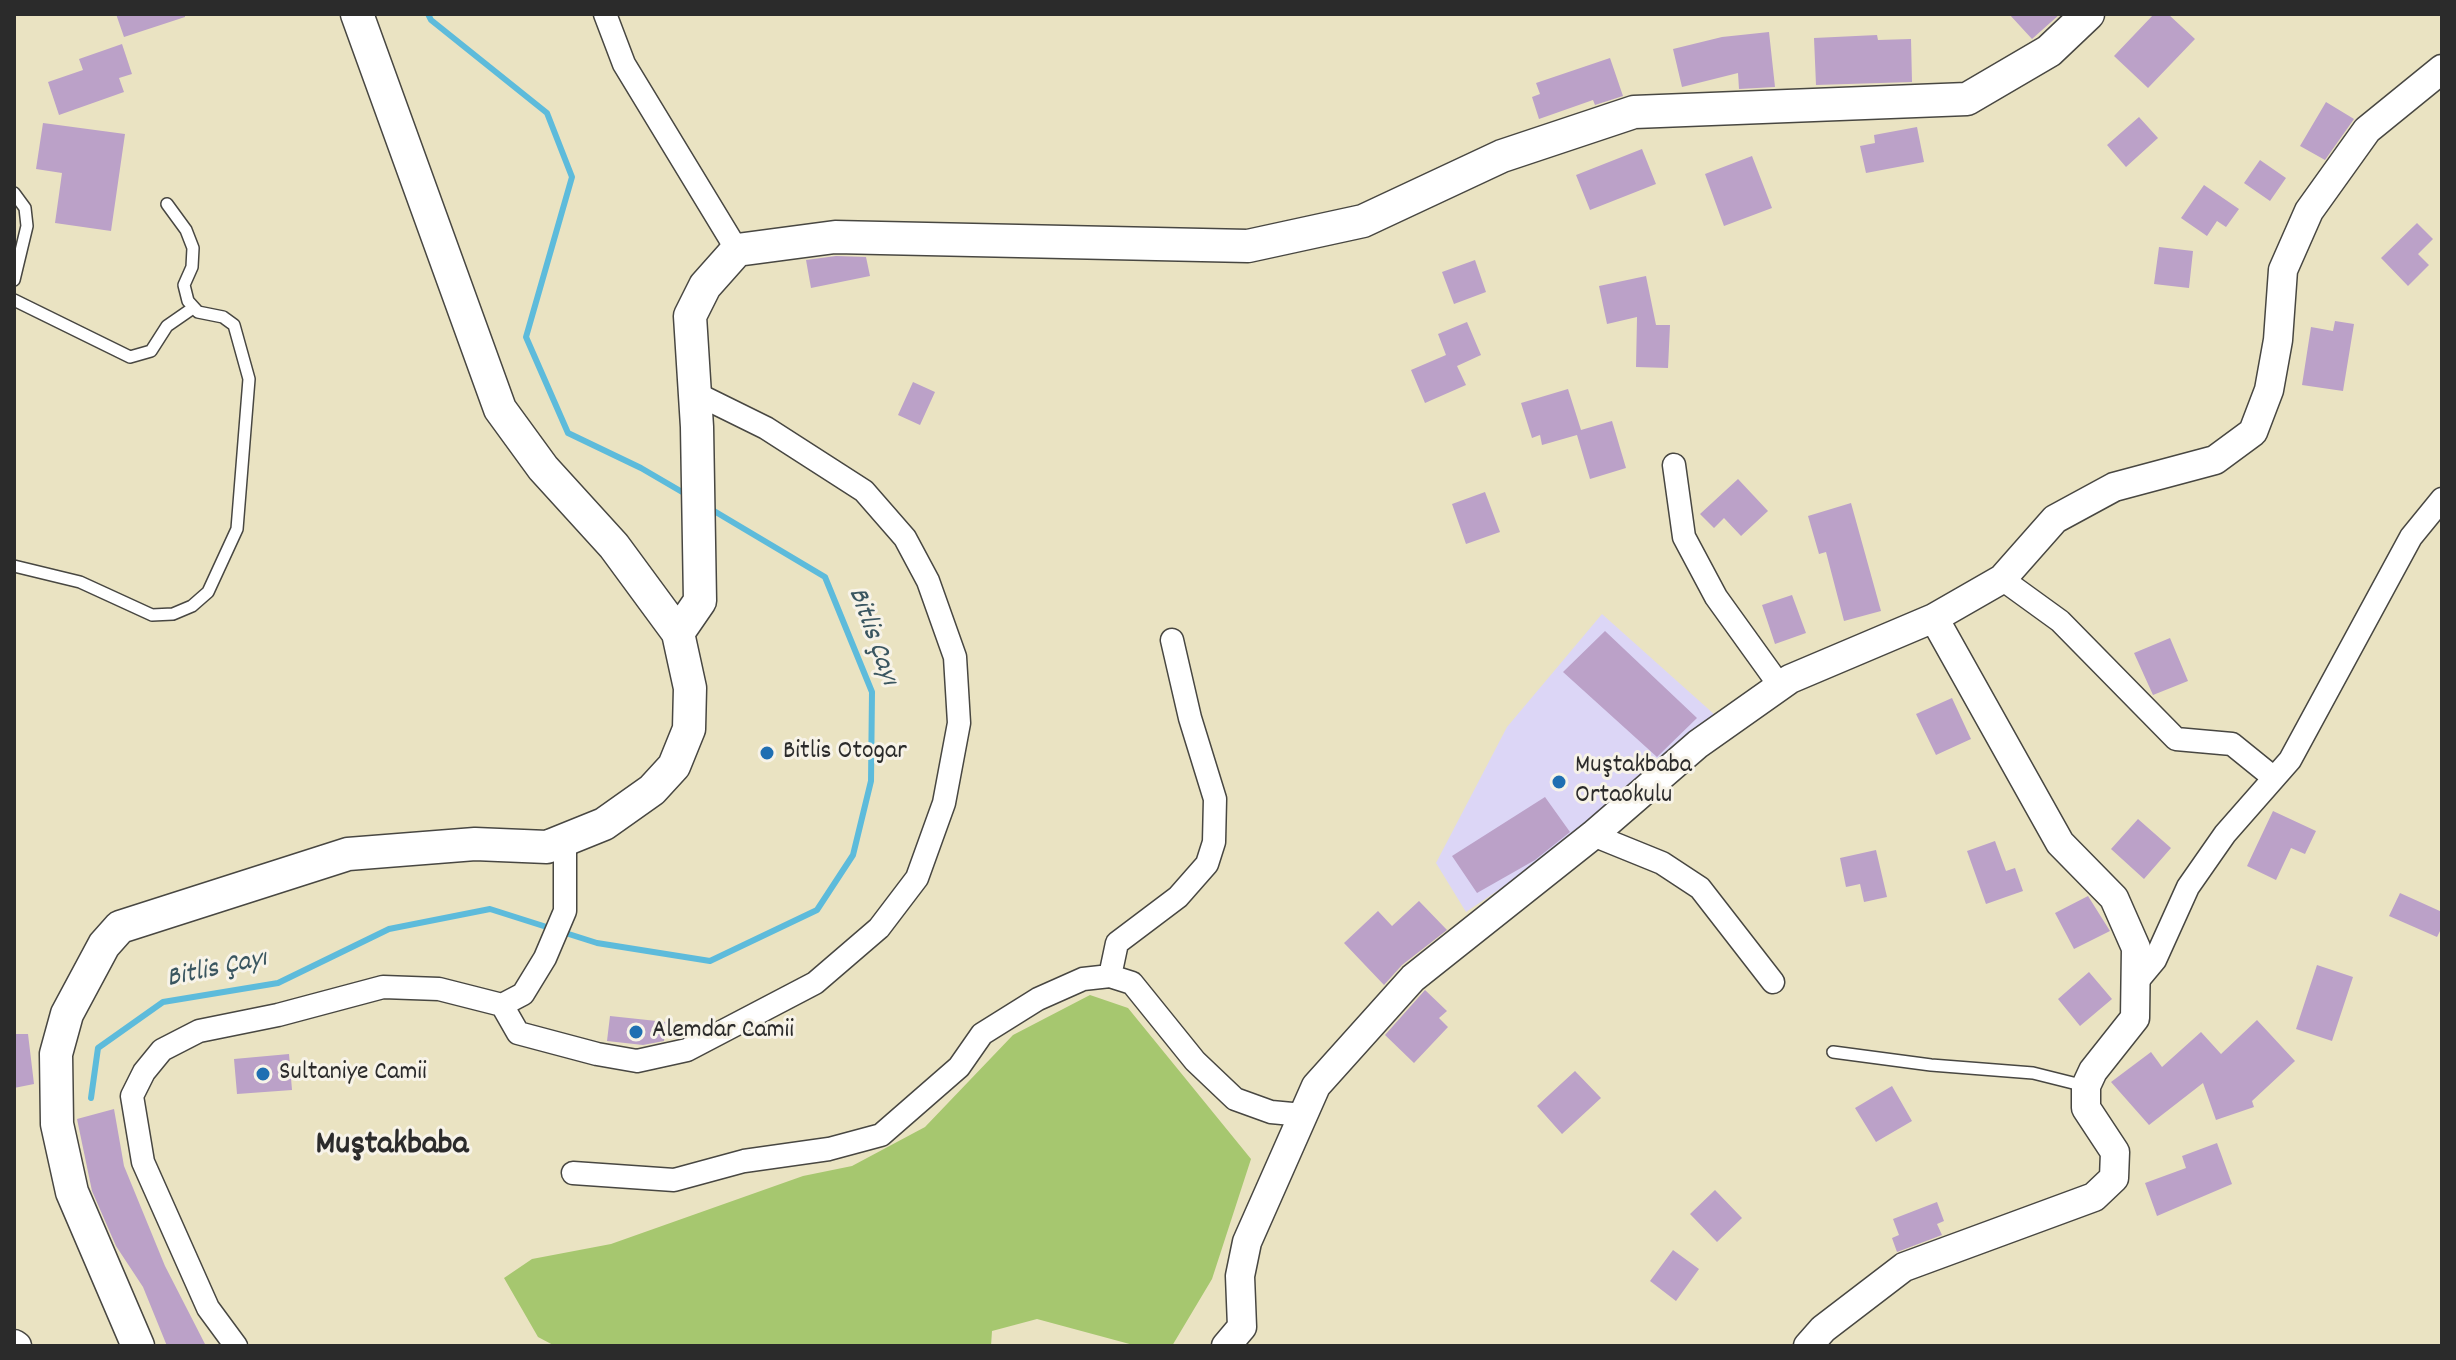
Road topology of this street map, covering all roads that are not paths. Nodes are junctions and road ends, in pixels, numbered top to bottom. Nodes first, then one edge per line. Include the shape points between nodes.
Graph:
1 (357, 14) edge
2 (605, 14) edge
3 (2088, 14) edge
4 (2442, 69) edge
5 (14, 193) edge
6 (167, 204) dead end
7 (737, 250) junction
8 (14, 280) edge
9 (14, 300) edge
10 (193, 308) junction
11 (695, 393) junction
12 (1674, 465) dead end
13 (2442, 499) edge
14 (14, 566) edge
15 (2002, 579) junction
16 (1934, 618) junction
17 (678, 633) junction
18 (1172, 640) dead end
19 (1780, 686) junction
20 (2274, 778) junction
21 (1593, 835) junction
22 (565, 840) junction
23 (1110, 976) junction
24 (1773, 982) dead end
25 (2135, 984) junction
26 (502, 1005) junction
27 (1833, 1052) dead end
28 (2086, 1086) junction
29 (1303, 1115) junction
30 (573, 1173) dead end
31 (1239, 1340) edge
32 (138, 1346) edge
33 (236, 1346) edge
34 (1808, 1346) edge

1 - 17 main road via 500,409 543,468 614,546
2 - 7 street via 624,64
3 - 7 main road via 2049,51 1967,99 1634,112 1502,156 1363,221 1248,246 835,237
4 - 15 street via 2367,130 2309,211 2283,270 2269,390 2253,432 2215,460 2114,487 2055,519
5 - 8 lane via 27,217
6 - 10 lane via 193,248 184,285
7 - 11 main road via 705,286 690,316
9 - 10 lane via 130,357 151,351 167,326
10 - 14 lane via 234,325 249,379 237,529 208,592 183,611 152,615 80,582
11 - 17 main road via 700,601
11 - 26 street via 766,428 864,491 905,538 928,581 955,657 959,723 944,803 917,878 879,928 815,983 687,1050 637,1061 597,1054 518,1033
12 - 19 street via 1684,537 1716,597
13 - 20 street via 2411,537 2290,760
15 - 16 street
15 - 20 street via 2060,621 2176,739 2232,744
16 - 19 street
16 - 25 street via 2060,843 2114,898 2136,948
17 - 22 main road via 690,702 689,729 674,766 652,790 604,824
18 - 23 street via 1215,799 1214,842 1207,864 1178,897 1117,943
19 - 21 street via 1698,744
20 - 25 street via 2188,887 2155,960
21 - 24 street via 1662,863 1700,888
21 - 29 street via 1413,978 1316,1086
22 - 26 street via 565,911 523,994
22 - 32 main road via 547,847 475,844 348,854 120,927 104,945 67,1014 56,1054 57,1124 72,1192
23 - 29 street via 1132,983 1195,1061 1235,1099 1271,1112
23 - 30 street via 1083,979 1038,999 982,1034 959,1067 881,1135 674,1180
25 - 28 street via 2135,1018
26 - 33 street via 439,989 383,987 199,1031 162,1050 132,1096 143,1162 208,1308
27 - 28 lane via 2033,1073
28 - 34 street via 2086,1108 2115,1152 2114,1178 2094,1197 1904,1267
29 - 31 street via 1247,1242 1240,1276

